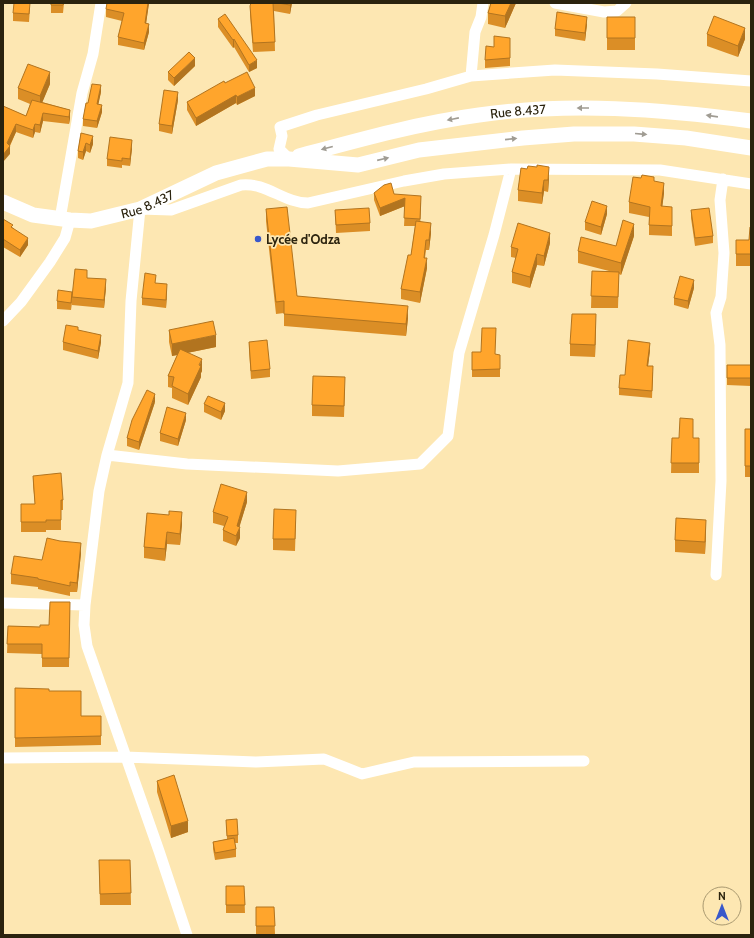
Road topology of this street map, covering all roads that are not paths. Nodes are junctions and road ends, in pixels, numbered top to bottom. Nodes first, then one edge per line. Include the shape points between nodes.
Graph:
1 (102, 3) edge
2 (483, 3) edge
3 (555, 3) edge
4 (626, 3) edge
5 (472, 76) junction
6 (751, 81) edge
7 (751, 121) edge
8 (751, 148) edge
9 (289, 159) junction
10 (511, 169) junction
11 (723, 179) junction
12 (751, 184) edge
13 (3, 202) edge
14 (140, 209) junction
15 (65, 220) junction
16 (3, 321) edge
17 (107, 455) junction
18 (716, 575) dead end
19 (3, 603) edge
20 (85, 605) junction
21 (125, 757) junction
22 (3, 758) edge
23 (584, 761) dead end
24 (186, 935) edge

1 - 15 street via 93,54 82,93
2 - 5 street via 481,17 474,32
3 - 4 street via 604,12 617,11
5 - 6 street via 555,70
5 - 9 street via 317,115 280,128 282,136 279,149
7 -> 9 main road, Rue 8.437 via 643,110 532,109 416,126
9 -> 8 main road, Rue 8.437 via 358,164 419,150 574,134 634,134 686,138
9 - 14 main road, Rue 8.437 via 266,159 216,173
10 - 11 street via 660,170
10 - 14 street via 444,174 308,203 292,201 258,185 249,184 171,210
10 - 17 street via 459,353 448,436 420,464 338,471 187,464
11 - 12 street
11 - 18 street via 720,200 724,253 721,297 716,313 720,345 721,481
13 - 15 main road, Rue 8.437 via 33,215
14 - 15 main road, Rue 8.437 via 91,221
14 - 17 street via 131,301 128,383
15 - 16 street via 65,238 50,262
17 - 20 street via 99,491
19 - 20 street
20 - 21 street via 87,646
21 - 22 street
21 - 23 street via 256,762 324,759 362,774 414,762
21 - 24 street

